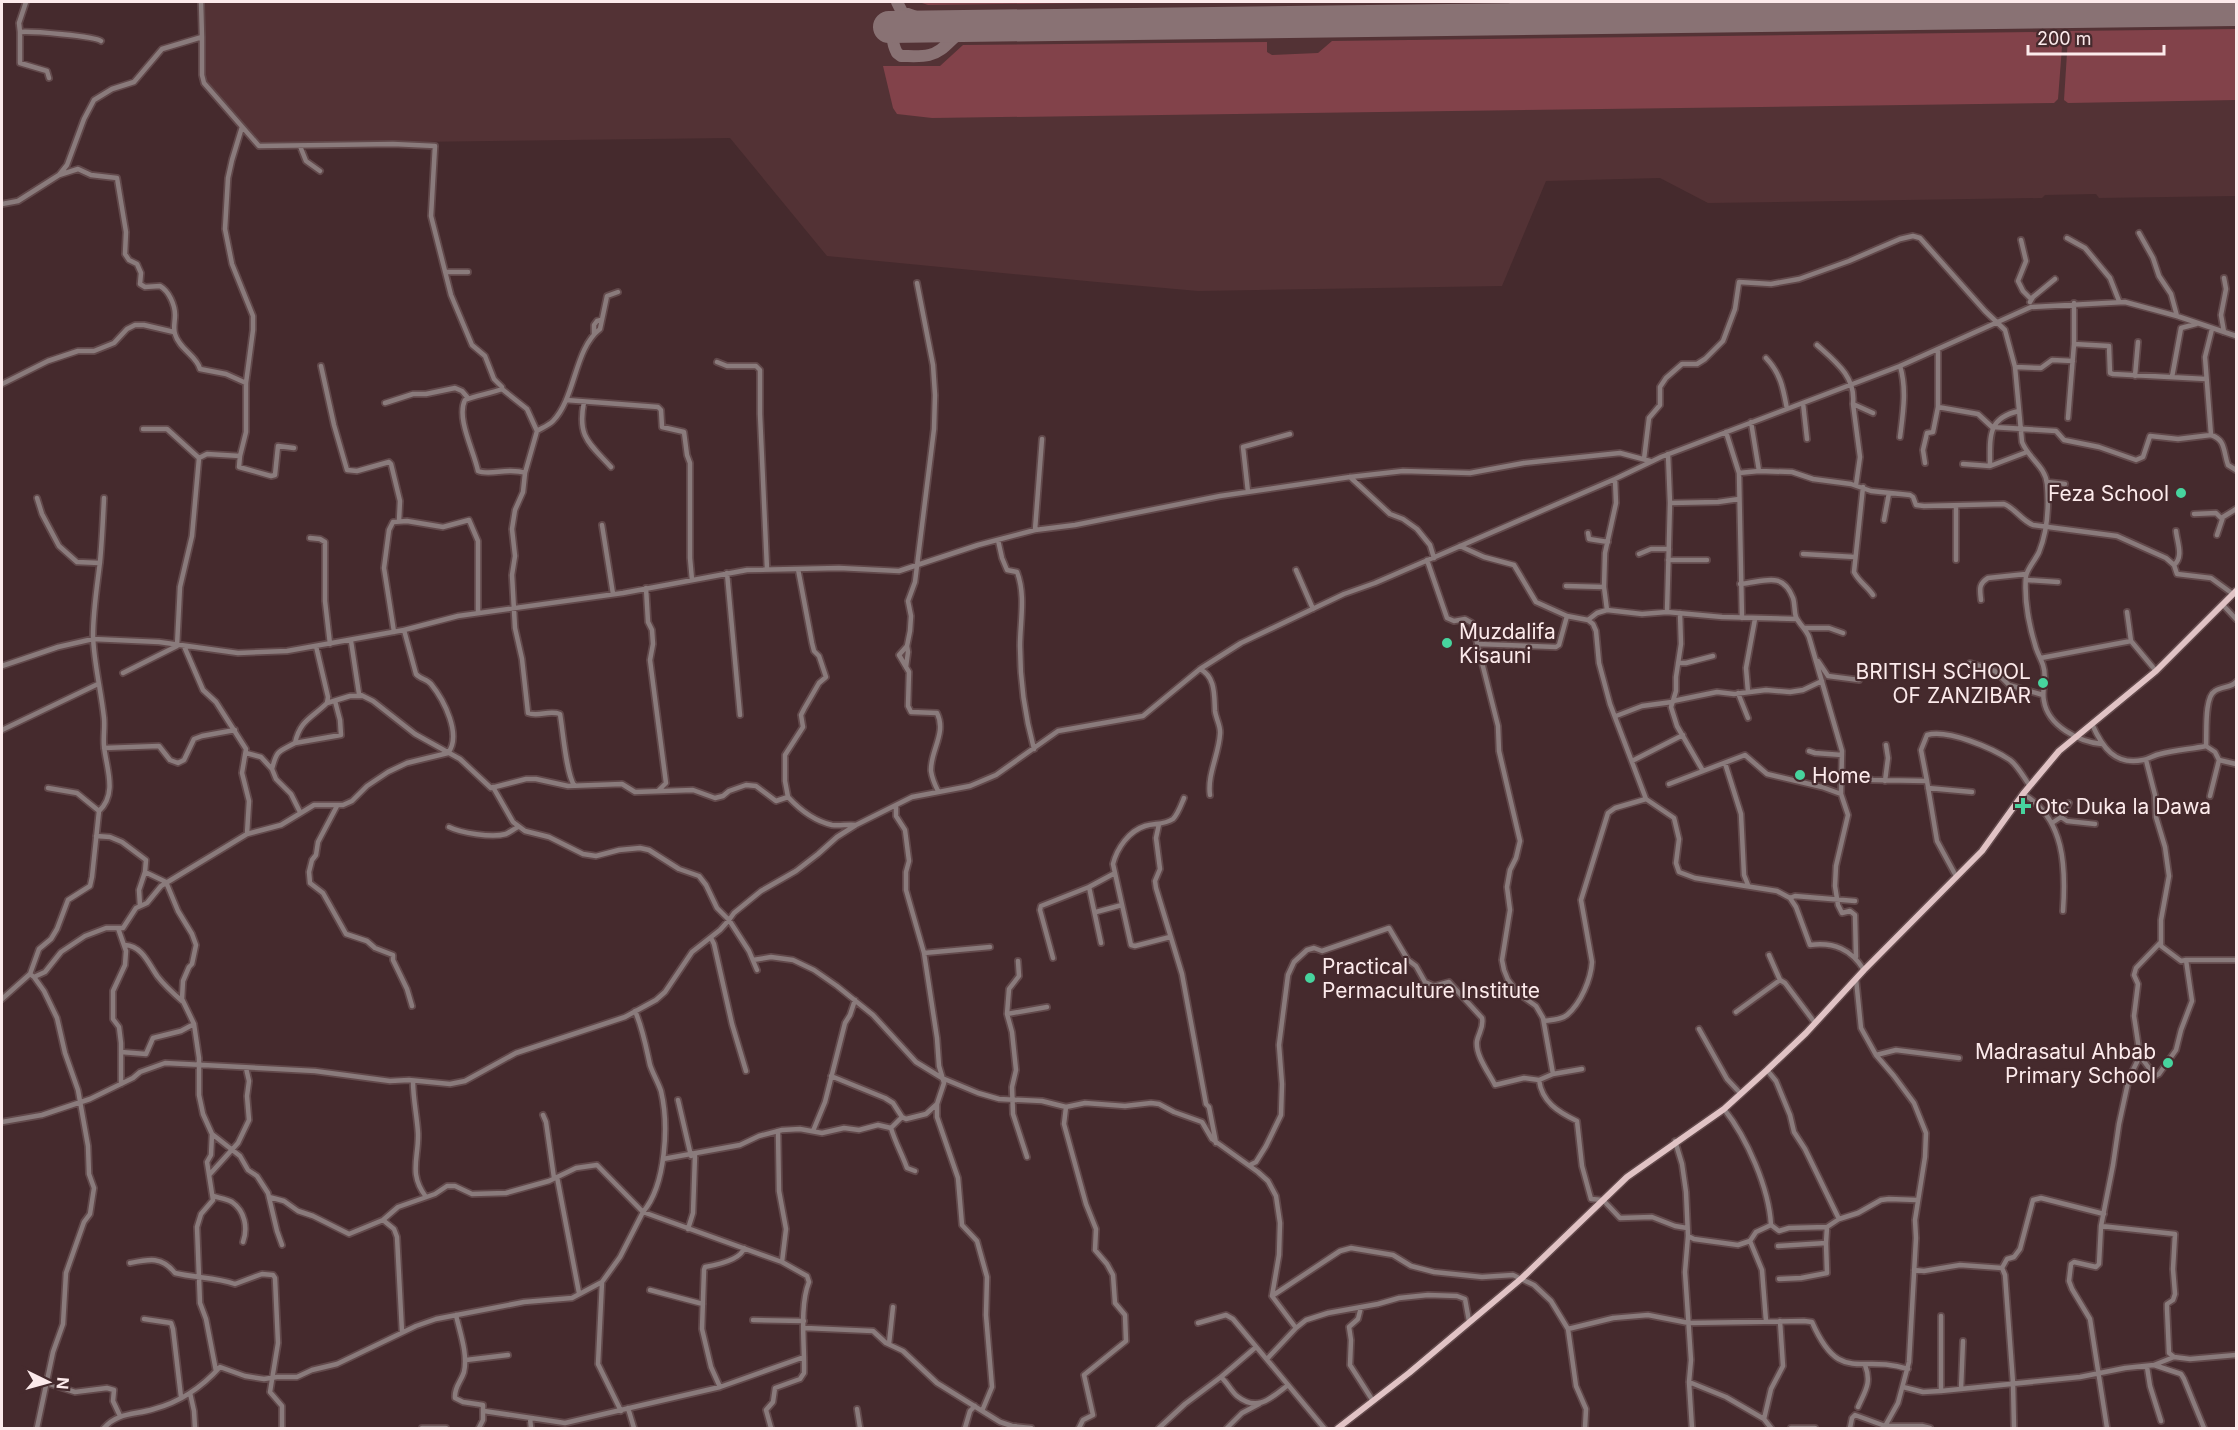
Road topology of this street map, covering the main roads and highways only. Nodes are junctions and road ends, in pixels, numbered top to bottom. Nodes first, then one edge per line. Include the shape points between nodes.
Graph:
1 (2235, 592) edge
2 (1338, 1428) edge

1 - 2 main road via 2157,670 2051,760 1983,851 1767,1070 1724,1109 1627,1177 1522,1278

